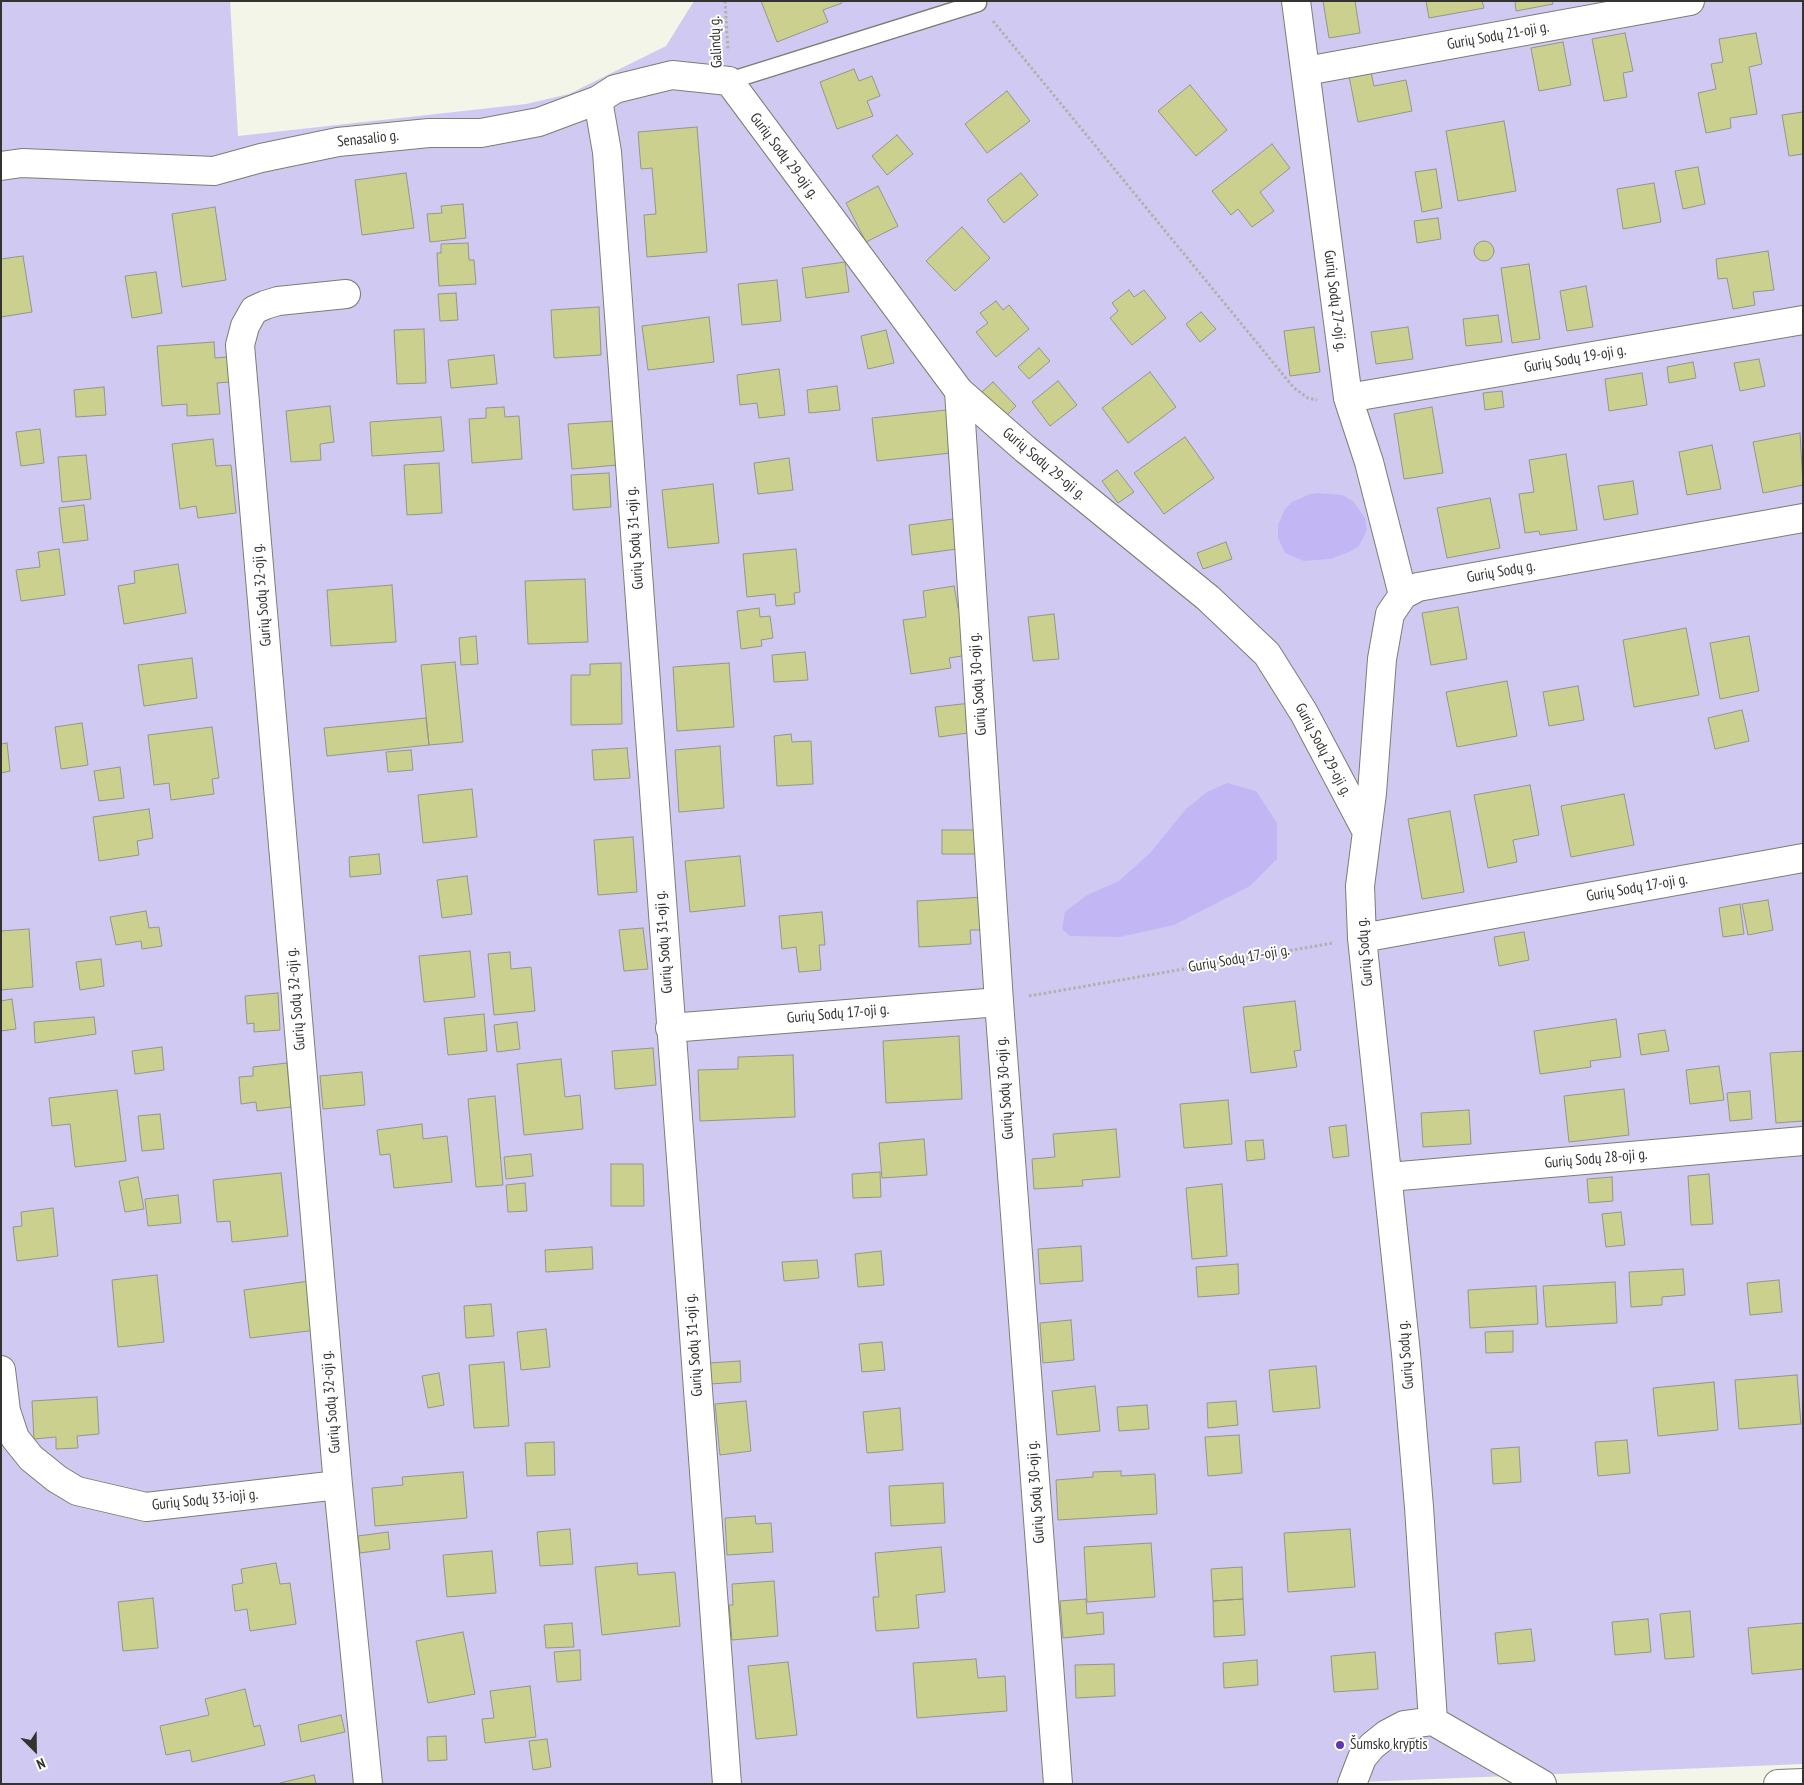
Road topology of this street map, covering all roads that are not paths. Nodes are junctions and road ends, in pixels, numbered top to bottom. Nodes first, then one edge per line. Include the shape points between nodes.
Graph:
1 (1296, 1) edge
2 (1690, 1) edge
3 (978, 3) road end
4 (1306, 71) junction
5 (729, 81) junction
6 (598, 100) junction
7 (1, 166) edge
8 (346, 294) dead end
9 (1803, 320) edge
10 (958, 391) junction
11 (1348, 398) junction
12 (1803, 518) edge
13 (1403, 595) junction
14 (1367, 832) junction
15 (1803, 858) edge
16 (1362, 938) junction
17 (999, 1002) junction
18 (670, 1028) junction
19 (1803, 1141) edge
20 (1389, 1177) junction
21 (1, 1370) edge
22 (338, 1485) junction
23 (1433, 1721) junction
24 (1803, 1783) edge
25 (368, 1784) edge
26 (727, 1784) edge
27 (1058, 1784) edge
28 (1352, 1784) edge
29 (1542, 1784) edge
30 (1778, 1784) edge

1 - 4 street, Gurių Sodų 27-oji g.
2 - 4 street, Gurių Sodų 21-oji g.
3 - 5 lane
4 - 11 street, Gurių Sodų 27-oji g.
5 - 6 street, Senasalio g. via 672,75 615,89
5 - 10 street, Gurių Sodų 29-oji g.
6 - 7 street, Senasalio g. via 539,122 481,133 429,133 338,142 261,158 214,172 22,164
6 - 18 street, Gurių Sodų 31-oji g. via 608,152
8 - 22 street, Gurių Sodų 32-oji g. via 278,301 254,310 240,345
9 - 11 street, Gurių Sodų 19-oji g.
10 - 14 street, Gurių Sodų 29-oji g. via 1208,598 1268,654 1304,713
10 - 17 street, Gurių Sodų 30-oji g.
11 - 13 street, Gurių Sodų 27-oji g. via 1369,462
12 - 13 street, Gurių Sodų g. via 1418,587
13 - 14 street, Gurių Sodų g. via 1390,614 1382,659
14 - 16 street, Gurių Sodų g. via 1360,886
15 - 16 street, Gurių Sodų 17-oji g.
16 - 20 street, Gurių Sodų g.
17 - 18 street, Gurių Sodų 17-oji g.
17 - 27 street, Gurių Sodų 30-oji g.
18 - 26 street, Gurių Sodų 31-oji g.
19 - 20 street, Gurių Sodų 28-oji g.
20 - 23 street, Gurių Sodų g. via 1418,1498
21 - 22 street, Gurių Sodų 33-ioji g. via 6,1411 15,1438 31,1458 77,1491 146,1507
22 - 25 street, Gurių Sodų 32-oji g.
23 - 28 street via 1404,1725 1387,1734 1362,1758
23 - 29 street
24 - 30 street

